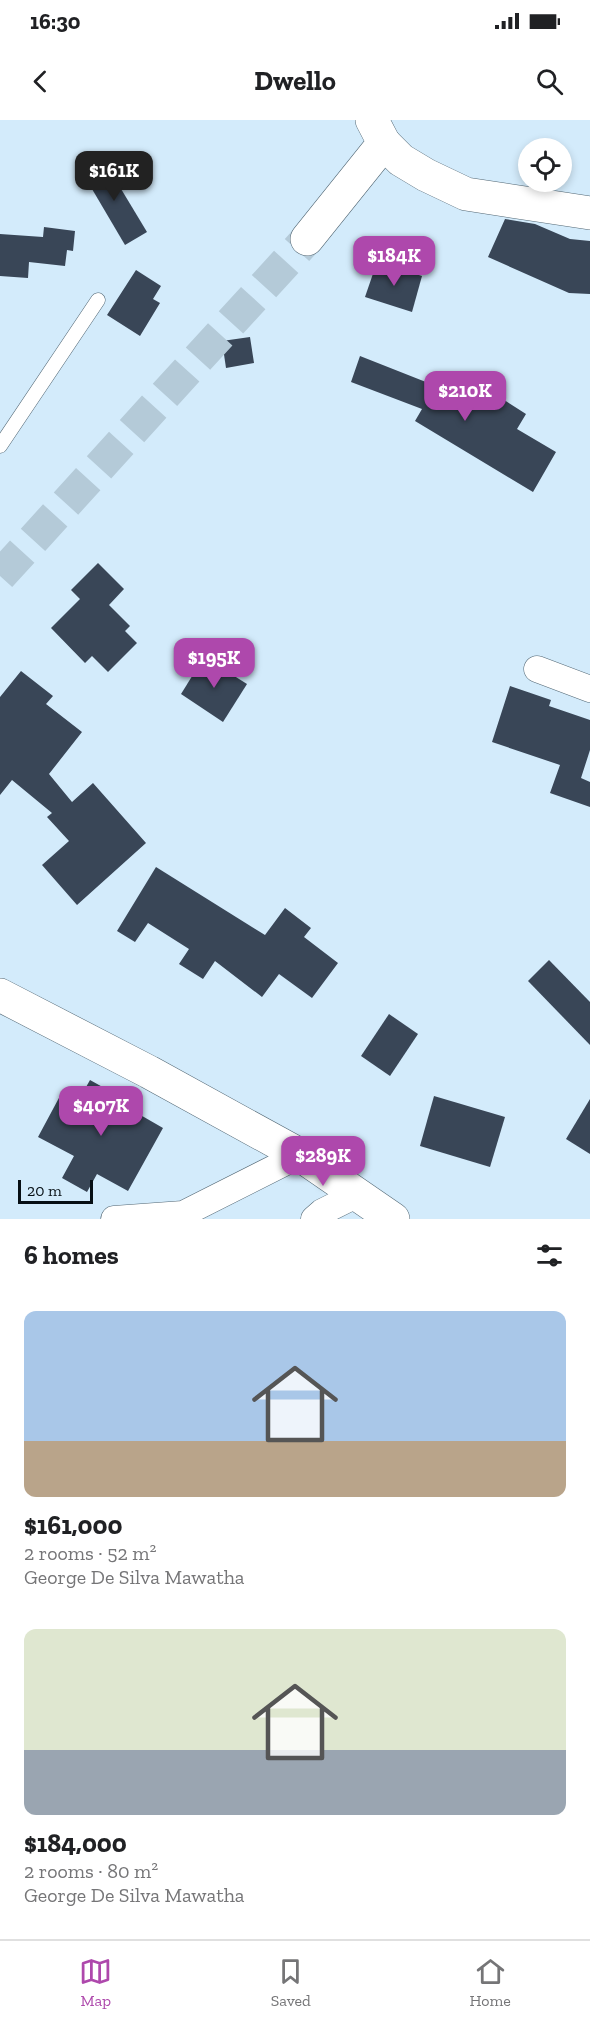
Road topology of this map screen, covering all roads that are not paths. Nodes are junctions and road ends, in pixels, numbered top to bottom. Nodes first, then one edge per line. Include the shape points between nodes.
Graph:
1 (378, 131) edge
2 (590, 213) edge
3 (307, 239) tunnel mouth
4 (98, 300) dead end
5 (0, 446) edge
6 (537, 669) dead end
7 (590, 689) edge
8 (0, 995) edge
9 (300, 1155) junction
10 (358, 1194) junction
11 (114, 1219) edge
12 (314, 1219) edge
13 (393, 1219) edge

1 - 2 street via 401,160 466,194
1 - 3 street
4 - 5 lane
6 - 7 street
8 - 9 street
9 - 10 street
9 - 11 street via 183,1214
10 - 12 street
10 - 13 street

